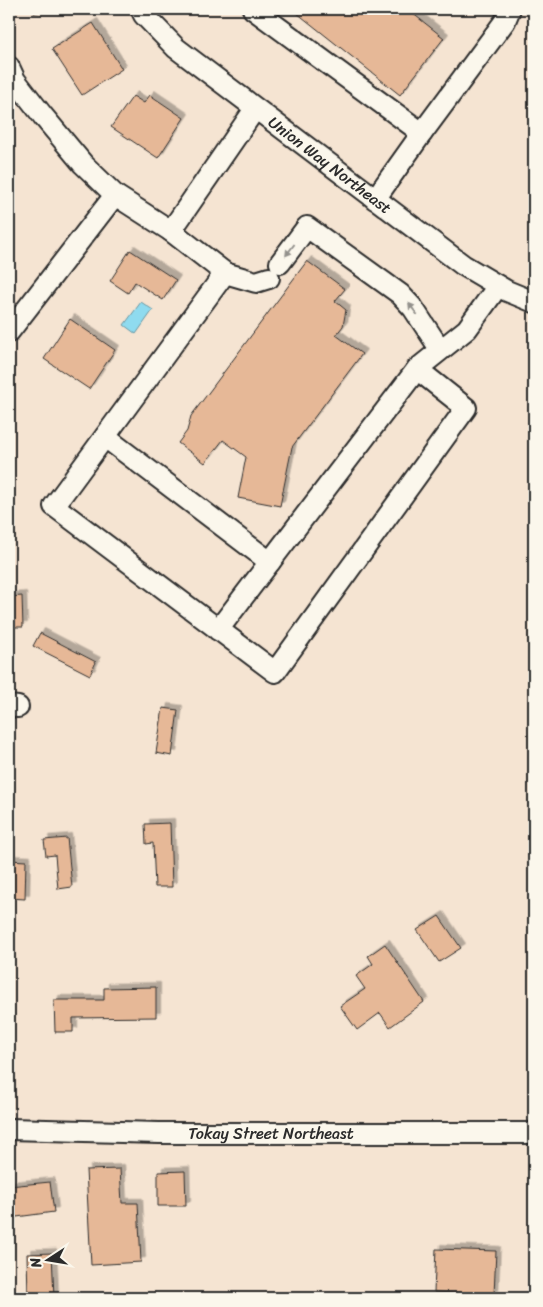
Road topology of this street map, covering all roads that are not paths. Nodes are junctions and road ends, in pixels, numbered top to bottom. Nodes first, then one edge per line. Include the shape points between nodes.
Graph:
1 (253, 9) edge
2 (510, 9) edge
3 (147, 11) edge
4 (9, 67) edge
5 (255, 109) junction
6 (422, 133) junction
7 (115, 195) junction
8 (375, 199) junction
9 (171, 231) junction
10 (225, 274) junction
11 (498, 286) junction
12 (534, 302) edge
13 (9, 332) edge
14 (440, 349) junction
15 (417, 369) junction
16 (105, 437) junction
17 (270, 562) junction
18 (218, 630) junction
19 (9, 1129) edge
20 (534, 1133) edge

1 - 6 street
2 - 6 street
3 - 5 street, Union Way Northeast via 176,48
4 - 7 street via 43,116 83,164
5 - 8 street, Union Way Northeast
5 - 9 street
6 - 8 street
7 - 9 street
7 - 13 street
8 - 11 street, Union Way Northeast via 462,265
9 - 10 street
14 -> 10 street via 400,294 307,227 274,270 256,282
10 - 16 street
11 - 12 street, Union Way Northeast
11 - 14 street via 467,329
14 - 15 street
15 - 17 street
15 - 18 street via 466,408 275,672
16 - 17 street
16 - 18 street via 54,506
17 - 18 street
19 - 20 street, Tokay Street Northeast via 169,1133

